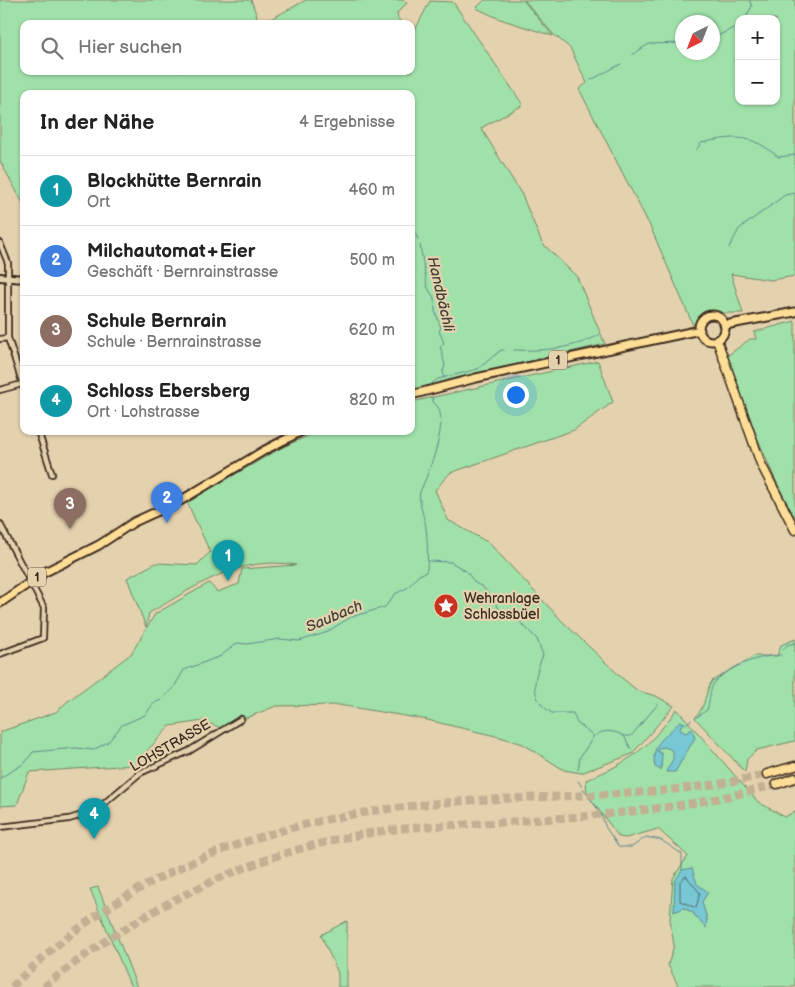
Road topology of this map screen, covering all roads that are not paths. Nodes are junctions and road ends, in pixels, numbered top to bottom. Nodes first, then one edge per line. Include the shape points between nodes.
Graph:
1 (0, 243) edge
2 (0, 276) edge
3 (8, 277) junction
4 (20, 278) edge
5 (795, 312) edge
6 (725, 325) junction
7 (700, 330) junction
8 (8, 338) junction
9 (0, 339) edge
10 (716, 340) junction
11 (20, 376) edge
12 (20, 387) edge
13 (0, 390) edge
14 (415, 394) edge
15 (39, 435) edge
16 (294, 435) edge
17 (52, 474) dead end
18 (0, 524) edge
19 (795, 530) edge
20 (30, 582) junction
21 (0, 603) edge
22 (0, 654) edge
23 (241, 719) dead end
24 (795, 766) edge
25 (767, 774) tunnel mouth
26 (795, 778) edge
27 (777, 784) tunnel mouth
28 (0, 827) edge

1 - 3 street via 8,259
2 - 3 main road
3 - 4 main road
3 - 8 street
5 - 6 main road
6 - 7 main road via 720,318 708,316 702,320
6 - 10 main road via 723,336
7 - 10 main road via 708,340
7 - 14 main road, 1
8 - 9 street
8 - 11 street
10 - 19 highway via 761,464
12 - 13 street
15 - 17 street
16 - 20 main road, 1
18 - 20 street
20 - 21 main road, 1
20 - 22 street via 44,608 42,638
23 - 28 street, LOHSTRASSE via 189,751 140,773 89,813 69,819
24 - 25 highway
26 - 27 highway

